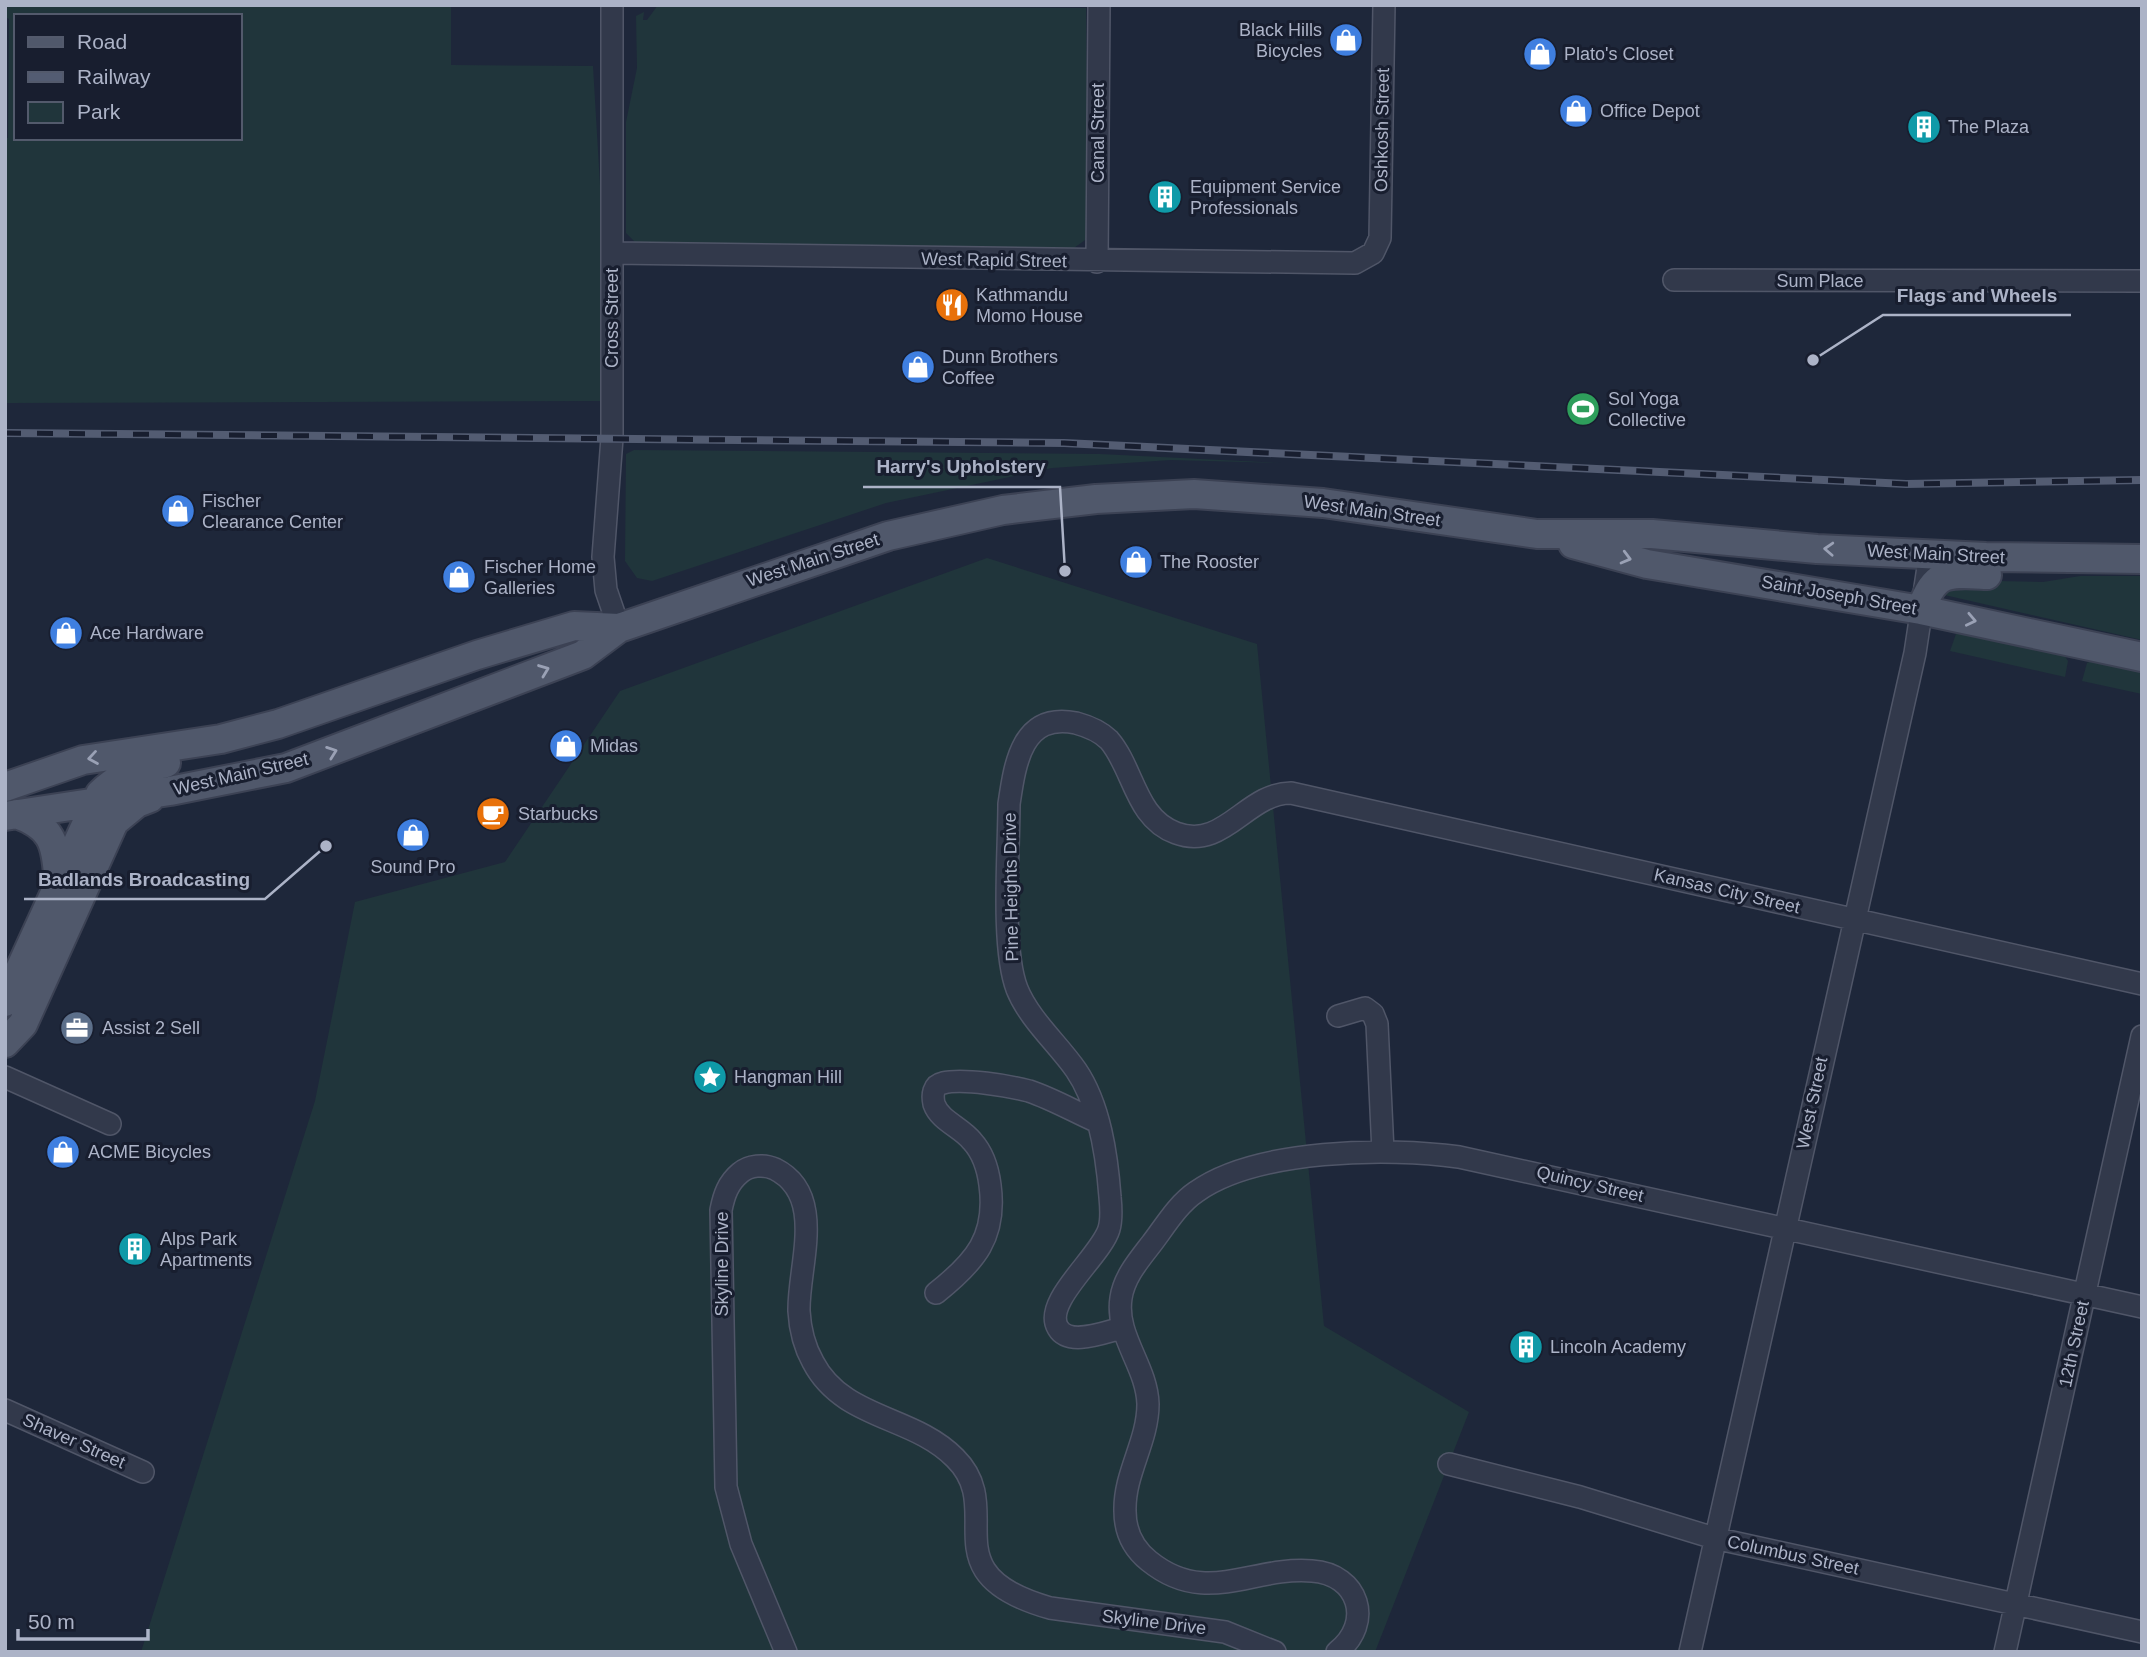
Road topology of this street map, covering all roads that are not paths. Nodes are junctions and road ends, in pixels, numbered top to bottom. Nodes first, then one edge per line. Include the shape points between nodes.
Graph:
1 (611, 5) edge
2 (1099, 5) edge
3 (1384, 5) edge
4 (613, 253) junction
5 (1373, 253) joint
6 (1097, 262) junction
7 (1674, 280) dead end
8 (2138, 282) edge
9 (1537, 534) junction
10 (1930, 554) junction
11 (2092, 559) junction
12 (2142, 559) edge
13 (1921, 610) junction
14 (619, 628) junction
15 (477, 655) junction
16 (2142, 657) edge
17 (33, 778) junction
18 (5, 787) edge
19 (170, 791) junction
20 (1312, 797) joint
21 (91, 807) junction
22 (11, 815) edge
23 (59, 882) junction
24 (1853, 919) junction
25 (47, 968) junction
26 (2142, 984) edge
27 (5, 1002) edge
28 (1338, 1016) dead end
29 (2142, 1036) edge
30 (5, 1043) edge
31 (5, 1077) edge
32 (1098, 1122) junction
33 (110, 1124) dead end
34 (1383, 1152) junction
35 (1785, 1228) junction
36 (936, 1293) dead end
37 (2085, 1294) junction
38 (2142, 1307) edge
39 (1122, 1328) junction
40 (5, 1410) edge
41 (1449, 1464) dead end
42 (142, 1472) dead end
43 (1714, 1538) junction
44 (2016, 1604) junction
45 (2142, 1632) edge
46 (786, 1652) edge
47 (1275, 1652) edge
48 (1337, 1652) edge
49 (1690, 1652) edge
50 (2005, 1652) edge

1 - 4 street, Cross Street
2 - 6 street, Canal Street
3 - 5 street, Oshkosh Street via 1380,238
4 - 6 street, West Rapid Street
4 - 14 street, Cross Street via 612,438 603,558 606,590
5 - 6 street, West Rapid Street via 1355,263
7 - 8 street, Sum Place
10 -> 9 main road, West Main Street via 1651,534
9 -> 13 main road, Saint Joseph Street via 1647,564
9 - 14 main road, West Main Street via 1263,497 1194,494 1096,499 1003,510 888,536
10 - 11 main road, West Main Street
10 - 13 street, West Street
11 - 12 main road, West Main Street
11 - 13 main road via 2035,577 1947,575 1932,583
13 -> 16 main road, Saint Joseph Street
13 - 24 street, West Street
14 - 15 main road, West Main Street via 574,626
19 -> 14 main road, West Main Street via 312,759 583,655
15 -> 17 main road, West Main Street via 278,724 212,741 83,760
15 - 21 main road via 428,687 314,731 143,767 114,781
17 - 18 main road, West Main Street
17 - 21 main road via 70,777 82,788
19 - 21 main road, West Main Street
19 - 25 main road via 137,803 114,822
20 - 24 street, Kansas City Street
20 - 32 street, Pine Heights Drive via 1276,793 1262,798 1220,831 1199,836 1176,833 1151,816 1119,754 1096,730 1051,721 1038,726 1029,737 1018,759 1009,804 1012,972 1028,1007 1078,1072
21 - 22 main road, West Main Street
21 - 23 main road
21 - 25 main road via 91,833 50,933
22 - 23 main road via 34,820 50,836
23 - 27 main road
24 - 26 street, Kansas City Street
24 - 35 street, West Street
25 - 30 main road via 23,1024
28 - 34 street via 1365,1008 1377,1024
29 - 37 street, 12th Street
31 - 33 street
32 - 36 street via 1027,1091 958,1083 936,1087 935,1106 941,1117 965,1133 982,1155 992,1209 991,1223 975,1256
32 - 39 street, Pine Heights Drive via 1108,1172 1109,1229 1065,1291 1055,1320 1058,1330 1069,1337
34 - 35 street, Quincy Street via 1486,1161
34 - 39 street, Quincy Street via 1275,1162 1225,1177 1196,1192 1170,1219 1128,1278 1120,1300
35 - 37 street, Quincy Street
35 - 43 street, West Street
37 - 38 street, Quincy Street
37 - 44 street, 12th Street
39 - 48 street via 1146,1385 1148,1404 1125,1490 1129,1535 1138,1552 1175,1577 1198,1584 1312,1571 1342,1580 1353,1592 1358,1617 1356,1630
40 - 42 street, Shaver Street
41 - 43 street, Columbus Street
43 - 44 street, Columbus Street
43 - 49 street, West Street
44 - 45 street, Columbus Street
44 - 50 street, 12th Street
46 - 47 street, Skyline Drive via 741,1544 726,1487 721,1210 730,1184 743,1170 758,1166 784,1174 803,1201 799,1310 813,1363 855,1407 925,1435 959,1462 971,1482 979,1556 995,1583 1051,1608 1224,1632

